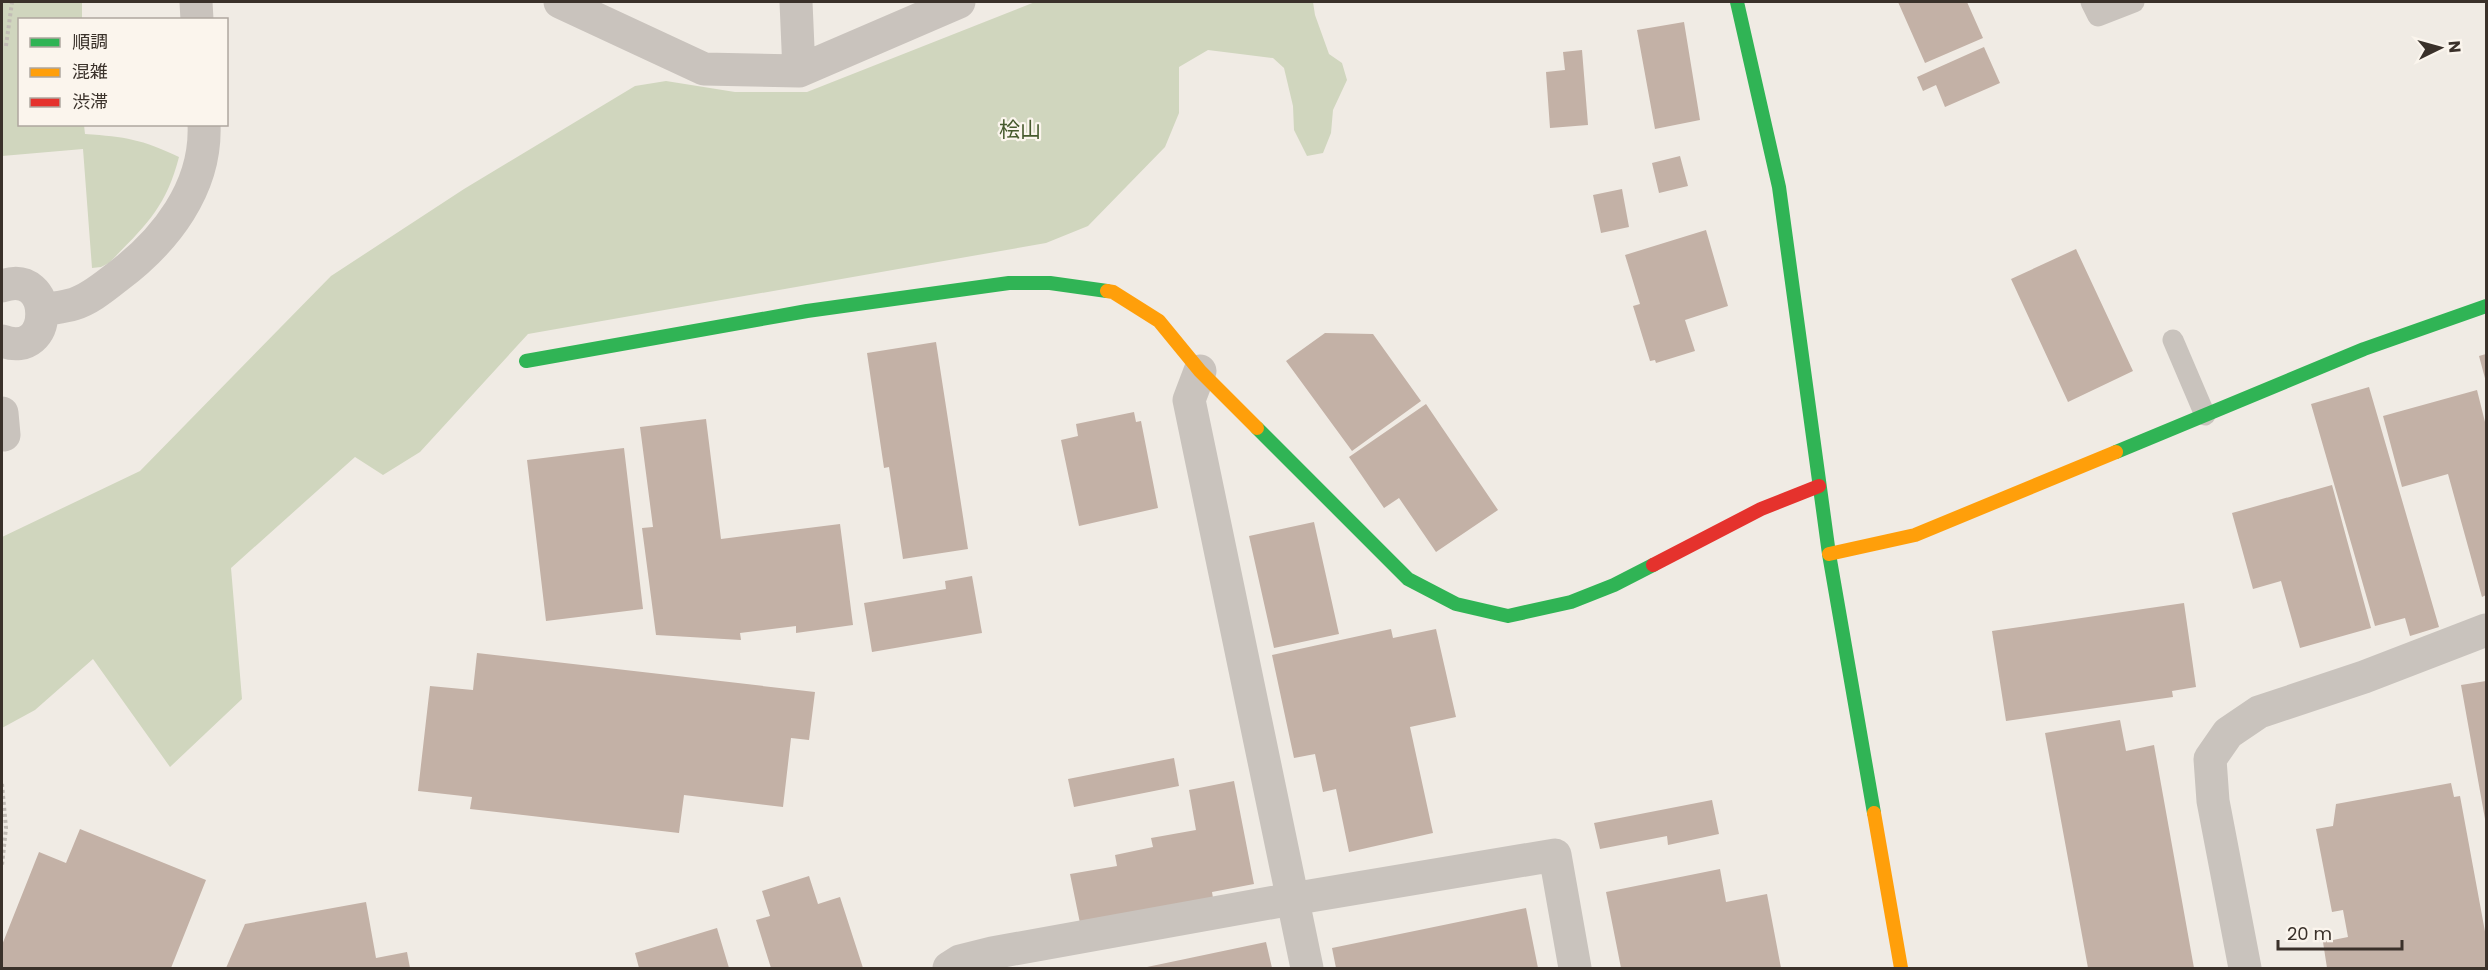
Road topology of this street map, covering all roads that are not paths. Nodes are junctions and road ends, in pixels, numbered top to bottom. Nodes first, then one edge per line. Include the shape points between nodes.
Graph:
1 (196, 2) edge
2 (560, 2) edge
3 (796, 2) edge
4 (959, 2) edge
5 (1737, 2) edge
6 (2091, 2) edge
7 (2134, 2) edge
8 (197, 18) edge
9 (799, 71) junction
10 (204, 126) edge
11 (2, 286) edge
12 (2487, 306) edge
13 (43, 310) junction
14 (2173, 340) dead end
15 (2, 341) edge
16 (526, 361) dead end
17 (1200, 371) junction
18 (2205, 415) junction
19 (1819, 486) junction
20 (1830, 554) junction
21 (2487, 630) edge
22 (1292, 899) junction
23 (949, 969) edge
24 (1307, 969) edge
25 (1575, 969) edge
26 (1901, 969) edge
27 (2245, 969) edge

1 - 8 street
2 - 9 street via 704,69
3 - 9 street
4 - 9 street
5 - 19 street via 1779,187
6 - 7 lane via 2098,16
10 - 13 street via 203,159 167,230 143,257 94,295 75,304
11 - 13 street via 12,283 27,287 37,296
12 - 18 street via 2364,349
13 - 15 street via 40,325 31,337 16,343
14 - 18 lane
16 - 17 street via 807,311 1009,283 1050,283 1113,292 1159,321
17 - 19 street via 1408,579 1455,604 1508,616 1571,602 1614,585 1761,509
17 - 22 street via 1189,400
18 - 20 street via 1915,535
19 - 20 street
20 - 26 street
21 - 27 street via 2259,712 2228,733 2210,759 2213,801
22 - 23 street via 992,953 960,961
22 - 24 street
22 - 25 street via 1556,855

